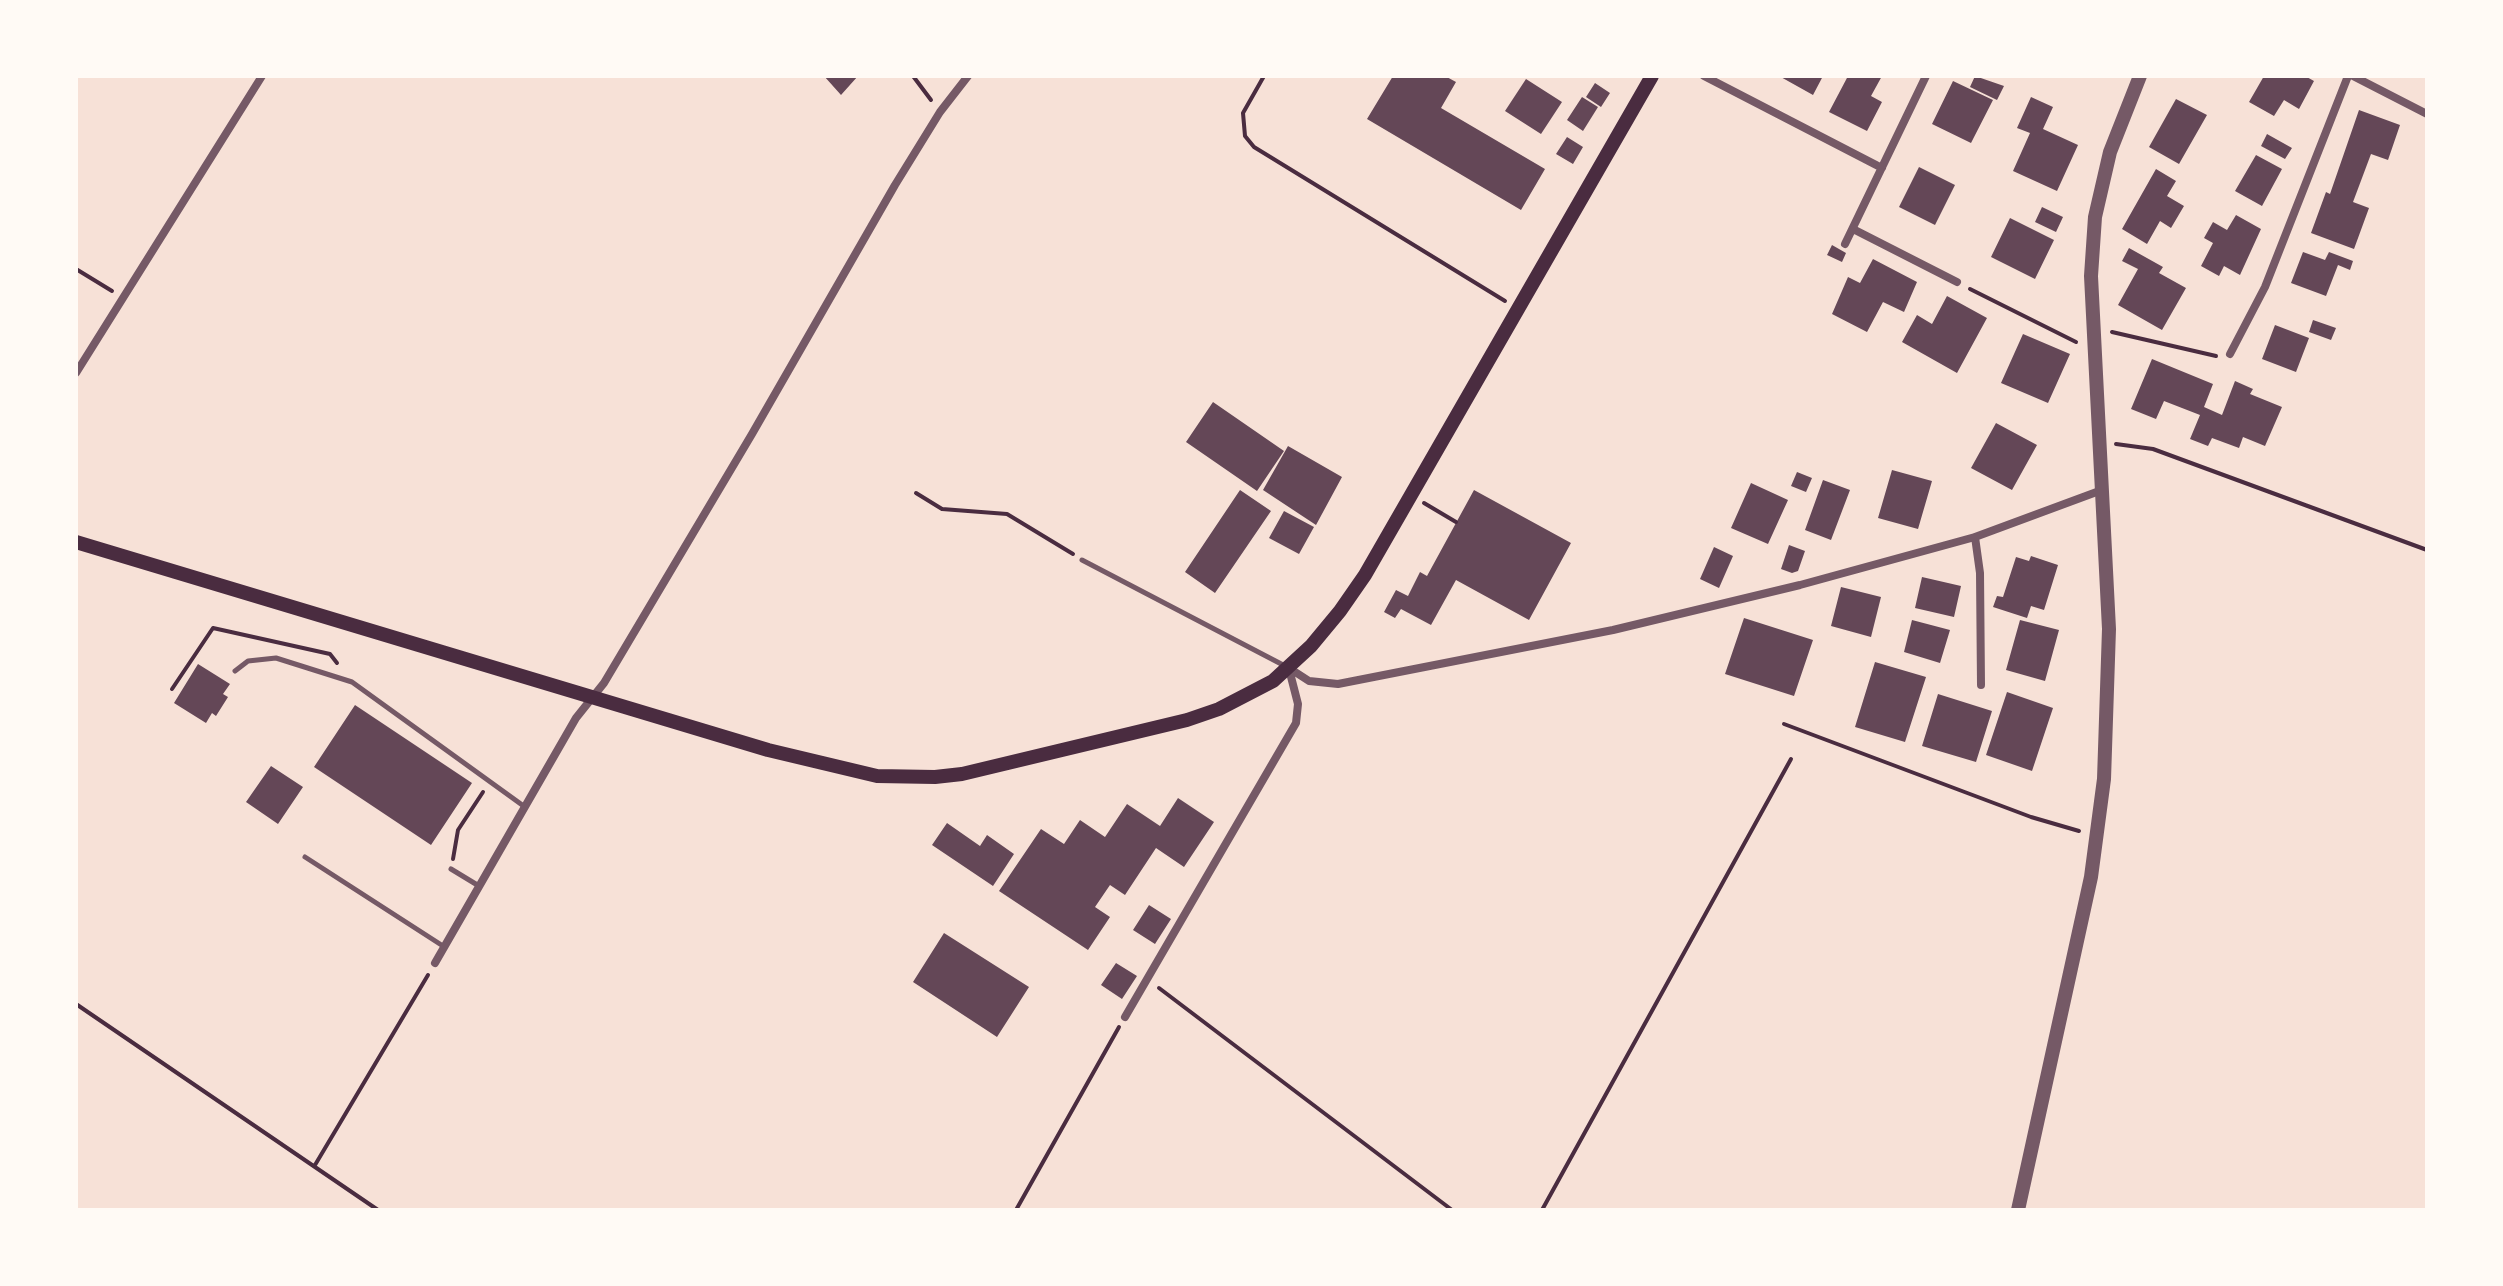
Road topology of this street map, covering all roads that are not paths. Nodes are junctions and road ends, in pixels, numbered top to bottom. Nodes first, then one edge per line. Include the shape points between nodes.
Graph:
1 (262, 76) edge
2 (968, 76) edge
3 (1652, 76) edge
4 (1704, 76) edge
5 (1926, 76) edge
6 (2140, 76) edge
7 (2351, 76) edge
8 (2427, 114) edge
9 (1882, 168) junction
10 (1853, 229) junction
11 (1845, 244) dead end
12 (1957, 282) road end
13 (2230, 354) road end
14 (76, 373) edge
15 (2102, 490) junction
16 (1975, 537) junction
17 (76, 542) edge
18 (1082, 560) road end
19 (1289, 668) junction
20 (235, 671) dead end
21 (1981, 685) dead end
22 (593, 696) junction
23 (526, 807) junction
24 (305, 857) dead end
25 (451, 869) road end
26 (480, 887) junction
27 (444, 947) junction
28 (435, 963) road end
29 (1125, 1017) road end
30 (2018, 1210) edge

1 - 14 street
2 - 22 street via 940,112
3 - 19 main road via 1356,587
4 - 9 street
5 - 9 street
6 - 15 street via 2110,152 2095,217 2091,276
7 - 8 street
7 - 13 street via 2265,287
9 - 10 street
10 - 11 street
10 - 12 street
15 - 16 street
15 - 30 street via 2109,669 2104,779 2091,877
16 - 19 street via 1628,627 1377,678 1322,684
16 - 21 street
17 - 22 main road
18 - 19 lane
19 - 22 main road via 1246,696 1187,720 935,777 877,776 835,768
19 - 29 street via 1298,704 1296,723
20 - 23 lane via 248,661 276,658 352,682
22 - 23 street
23 - 26 street
24 - 27 lane
25 - 26 lane
26 - 27 street
27 - 28 street

